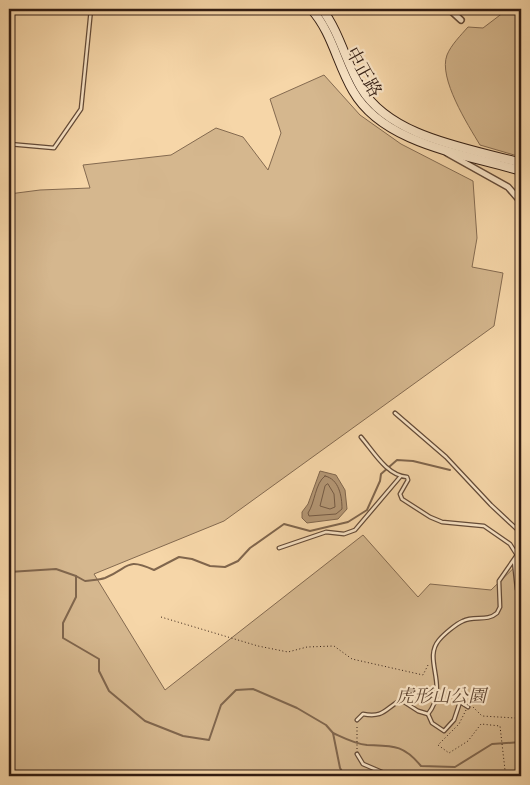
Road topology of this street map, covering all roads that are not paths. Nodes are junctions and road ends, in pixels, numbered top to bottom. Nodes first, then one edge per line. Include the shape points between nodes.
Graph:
1 (91, 9) edge
2 (136, 9) edge
3 (143, 9) edge
4 (311, 9) edge
5 (322, 9) edge
6 (449, 9) edge
7 (461, 20) dead end
8 (415, 131) junction
9 (9, 144) edge
10 (433, 146) junction
11 (521, 163) edge
12 (521, 171) edge
13 (521, 202) edge
14 (395, 413) dead end
15 (361, 437) dead end
16 (400, 477) junction
17 (521, 534) edge
18 (279, 548) dead end
19 (519, 555) edge
20 (514, 561) junction
21 (521, 596) edge
22 (468, 707) road end
23 (428, 714) junction
24 (357, 720) road end
25 (357, 754) road end
26 (506, 774) road end
27 (391, 776) edge
28 (503, 776) edge

1 - 9 lane via 81,109 54,148
2 - 3 main road
4 - 10 main road, 中正路 via 325,29 353,91 369,112 390,128
5 - 8 main road, 中正路 via 367,97 381,112
6 - 7 street
8 - 10 street
8 - 11 main road, 中正路
10 - 12 main road, 中正路
10 - 13 street via 508,188
14 - 17 lane via 446,457
15 - 16 lane via 387,468
16 - 18 lane via 355,530 344,534 326,532
16 - 19 lane via 408,480 401,491 402,499 421,513 442,522 484,526 510,544
19 - 20 lane
20 - 21 lane via 517,589
20 - 23 lane via 499,581 500,607 497,613 484,619 463,621 439,640 433,656 438,694
22 - 23 lane via 460,702 454,720 444,731 432,723
23 - 24 lane via 401,700 375,716 363,714
25 - 27 lane via 363,764
26 - 28 lane

